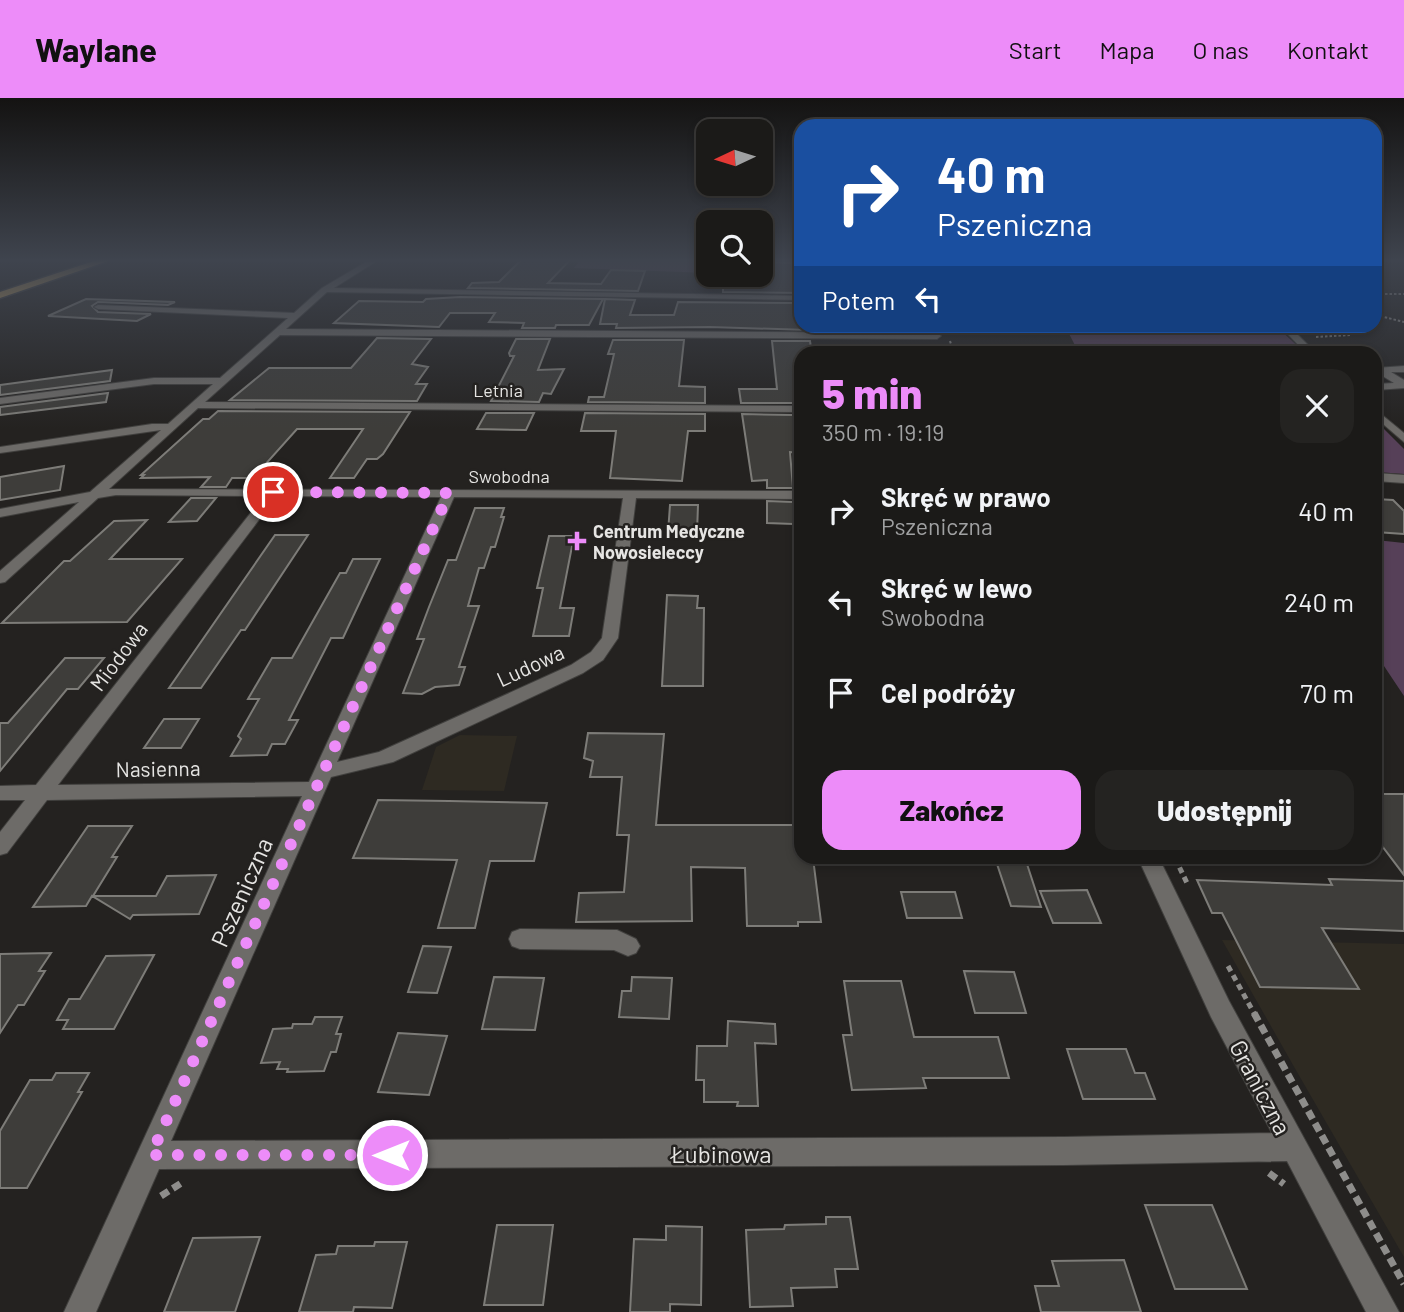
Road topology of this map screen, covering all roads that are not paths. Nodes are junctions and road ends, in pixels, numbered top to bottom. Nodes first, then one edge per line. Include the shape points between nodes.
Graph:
1 (288, 316) edge
2 (296, 316) joint
3 (278, 332) junction
4 (936, 333) edge
5 (1291, 333) edge
6 (1305, 346) edge
7 (1404, 369) edge
8 (1382, 370) edge
9 (1382, 372) edge
10 (224, 381) junction
11 (1404, 384) edge
12 (1382, 386) edge
13 (0, 401) edge
14 (195, 405) junction
15 (794, 409) edge
16 (1382, 419) edge
17 (170, 427) junction
18 (1404, 439) edge
19 (0, 450) edge
20 (1382, 477) edge
21 (1404, 479) edge
22 (273, 492) junction
23 (449, 493) junction
24 (630, 494) junction
25 (794, 495) edge
26 (91, 497) junction
27 (0, 513) edge
28 (0, 579) edge
29 (320, 780) junction
30 (0, 793) edge
31 (42, 793) junction
32 (0, 847) edge
33 (1152, 864) edge
34 (520, 939) dead end
35 (628, 946) dead end
36 (1292, 1147) junction
37 (151, 1155) junction
38 (80, 1312) edge
39 (1382, 1312) edge

1 - 2 street
2 - 3 street
3 - 4 street via 939,340
3 - 10 street
5 - 6 street
7 - 8 street
9 - 11 street
10 - 13 street via 134,383
10 - 14 street
11 - 12 street
14 - 15 street, Letnia
14 - 17 street
16 - 18 street
17 - 19 street
17 - 26 street
20 - 21 street
22 - 23 street, Swobodna
22 - 26 street, Swobodna via 116,491
22 - 31 street, Miodowa
23 - 24 street, Swobodna
23 - 29 street, Pszeniczna
24 - 25 street, Swobodna
24 - 29 street, Ludowa via 610,638 597,656 386,757
26 - 27 street, Swobodna
26 - 28 street
29 - 31 street, Nasienna
29 - 37 street, Pszeniczna
30 - 31 street, Nasienna
31 - 32 street, Miodowa
33 - 36 street, Graniczna
34 - 35 street via 617,940
36 - 37 street, Łubinowa
36 - 39 street, Graniczna
37 - 38 street, Pszeniczna

